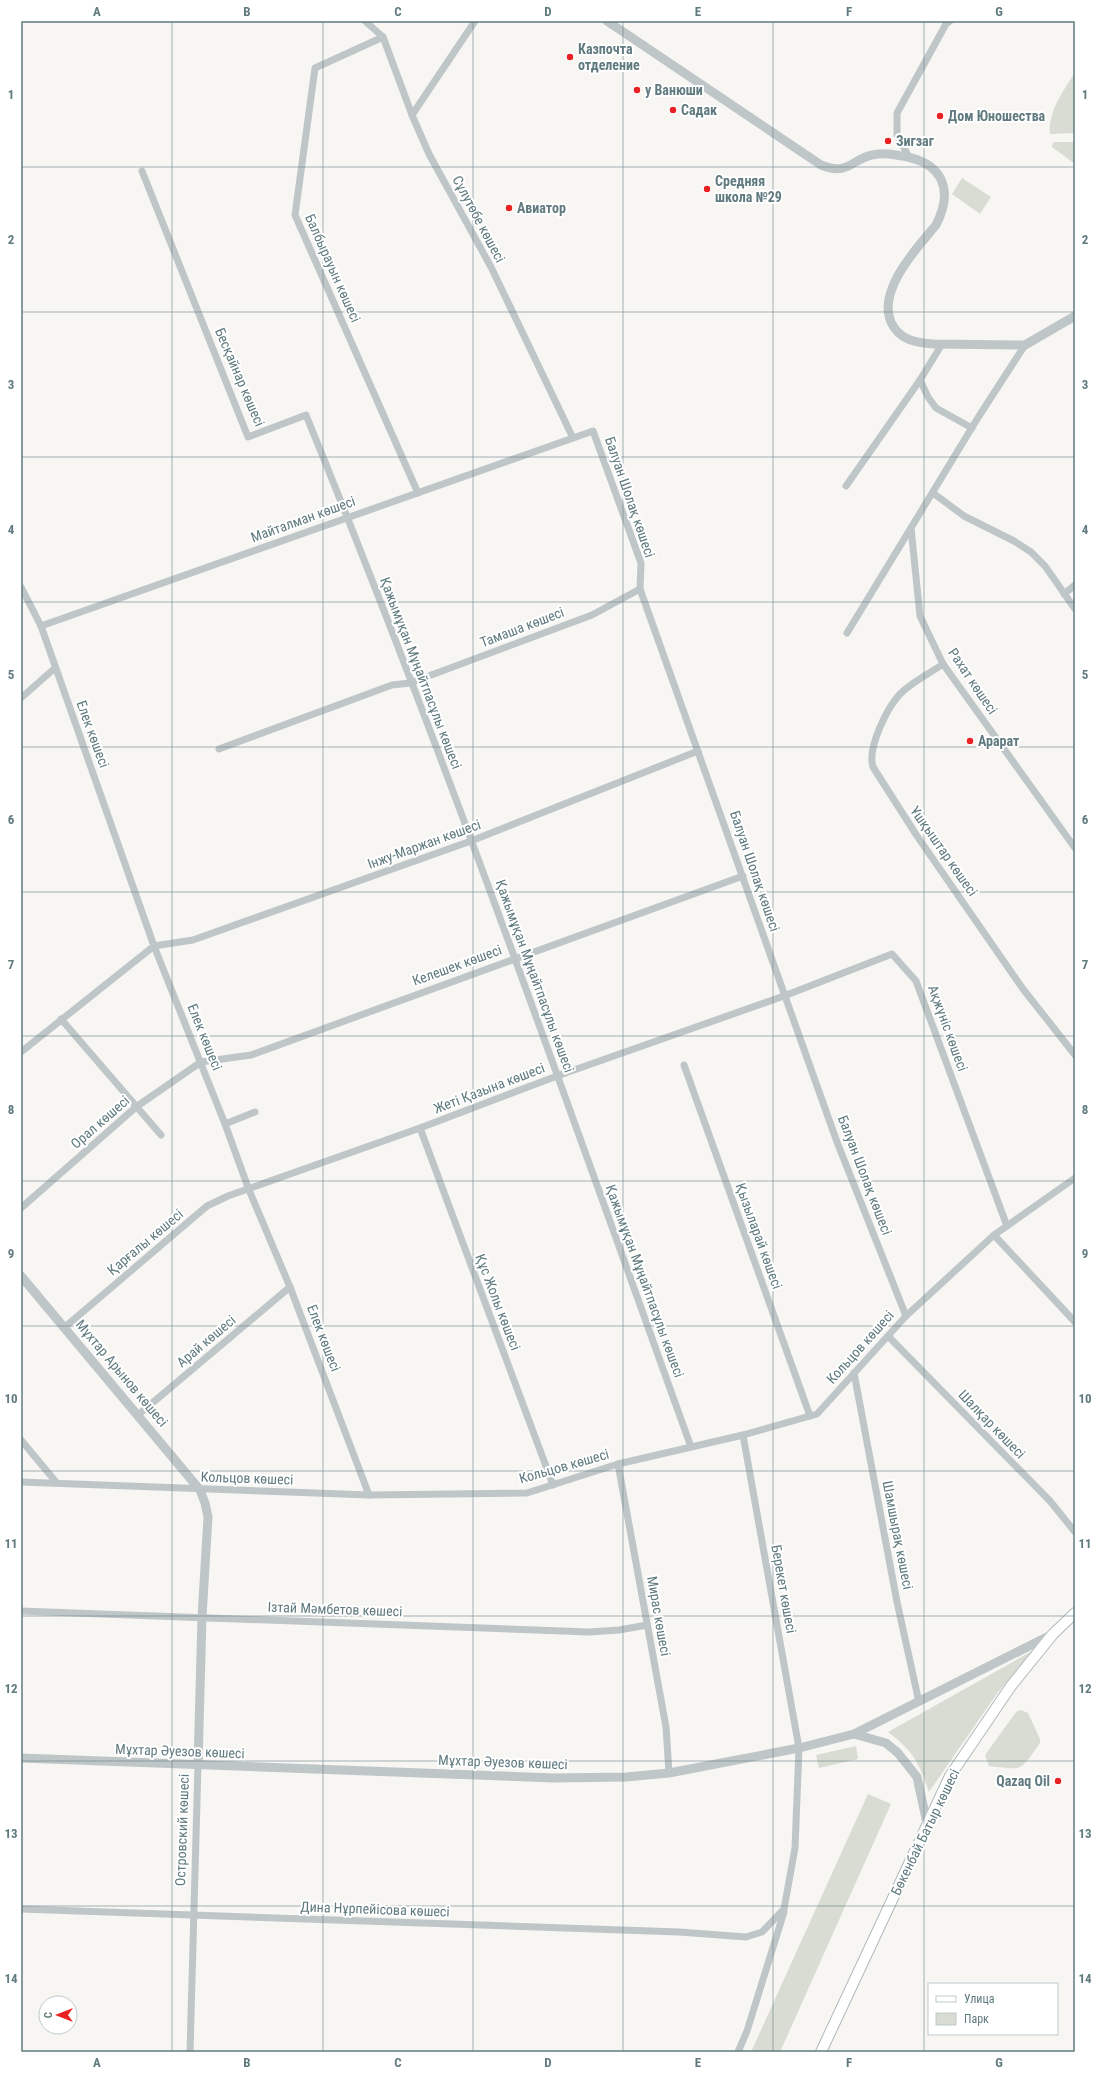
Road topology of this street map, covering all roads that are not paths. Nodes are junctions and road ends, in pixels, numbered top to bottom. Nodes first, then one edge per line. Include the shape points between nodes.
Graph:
1 (365, 21) edge
2 (475, 21) edge
3 (607, 21) edge
4 (950, 21) edge
5 (384, 37) junction
6 (412, 115) junction
7 (909, 157) junction
8 (142, 171) dead end
9 (1075, 316) edge
10 (942, 344) junction
11 (1025, 345) junction
12 (920, 380) junction
13 (972, 428) junction
14 (593, 431) joint
15 (573, 438) junction
16 (846, 486) dead end
17 (418, 493) junction
18 (933, 493) junction
19 (348, 517) junction
20 (911, 528) junction
21 (1075, 585) edge
22 (21, 587) edge
23 (640, 589) junction
24 (1064, 594) junction
25 (1075, 610) edge
26 (41, 626) junction
27 (847, 633) dead end
28 (943, 664) junction
29 (55, 668) junction
30 (410, 683) junction
31 (21, 698) edge
32 (219, 749) dead end
33 (698, 751) junction
34 (471, 841) junction
35 (1075, 848) edge
36 (743, 876) junction
37 (154, 946) junction
38 (515, 958) junction
39 (784, 996) junction
40 (61, 1019) junction
41 (21, 1052) edge
42 (1075, 1055) edge
43 (201, 1062) junction
44 (684, 1065) dead end
45 (557, 1076) junction
46 (136, 1107) junction
47 (256, 1112) dead end
48 (226, 1124) junction
49 (420, 1128) junction
50 (161, 1135) dead end
51 (1075, 1178) edge
52 (249, 1190) junction
53 (21, 1208) edge
54 (1007, 1226) junction
55 (994, 1234) junction
56 (21, 1276) edge
57 (290, 1287) junction
58 (906, 1316) junction
59 (1075, 1322) edge
60 (65, 1327) junction
61 (888, 1336) junction
62 (854, 1373) junction
63 (138, 1416) junction
64 (810, 1416) junction
65 (743, 1435) junction
66 (21, 1440) edge
67 (691, 1447) junction
68 (618, 1464) junction
69 (21, 1482) edge
70 (56, 1482) junction
71 (553, 1485) junction
72 (200, 1490) junction
73 (369, 1495) junction
74 (1075, 1532) edge
75 (21, 1611) edge
76 (1075, 1613) edge
77 (202, 1617) junction
78 (647, 1625) junction
79 (1053, 1634) junction
80 (919, 1702) junction
81 (854, 1734) junction
82 (798, 1748) junction
83 (21, 1758) edge
84 (198, 1765) junction
85 (669, 1773) junction
86 (927, 1823) junction
87 (21, 1909) edge
88 (784, 1909) junction
89 (194, 1916) junction
90 (190, 2052) edge
91 (738, 2052) edge
92 (822, 2052) edge

1 - 5 street
2 - 6 street
3 - 7 street via 821,165 844,169 875,154
4 - 7 street via 897,113 897,135
5 - 6 street, Сұлутөбе көшесі
5 - 17 street, Балбырауын көшесі via 315,68 295,214
6 - 15 street, Сұлутөбе көшесі via 429,154 491,266
7 - 10 street via 926,164 939,175 945,190 943,209 936,225 894,284 889,297 888,312 893,327 905,338 919,343
8 - 19 street, Бесқайнар көшесі via 248,437 306,415
9 - 11 street
10 - 11 street
10 - 12 street
11 - 13 street
12 - 13 street via 936,408
12 - 16 street
13 - 18 street
14 - 15 street, Майталман көшесі
14 - 23 street, Балуан Шолақ көшесі via 641,563
15 - 17 street, Майталман көшесі
17 - 19 street, Майталман көшесі
18 - 20 street
18 - 24 street via 964,516 1030,552 1045,566
19 - 26 street, Майталман көшесі
19 - 30 street, Қажымұқан Мұңайтпасұлы көшесі
20 - 27 street
20 - 28 street, Рахат көшесі via 920,616
21 - 24 street
22 - 26 street, Елек көшесі
23 - 30 street, Тамаша көшесі via 592,615
23 - 33 street, Балуан Шолақ көшесі
24 - 25 street
26 - 29 street, Елек көшесі
28 - 35 street, Рахат көшесі
28 - 42 street, Ұшқыштар көшесі via 911,685 896,700 873,746 871,761 874,770 912,830 1018,982
29 - 31 street
29 - 37 street, Елек көшесі
30 - 32 street, Тамаша көшесі via 392,685
30 - 34 street, Қажымұқан Мұңайтпасұлы көшесі
33 - 34 street, Інжу-Маржан көшесі
33 - 36 street, Балуан Шолақ көшесі
34 - 37 street, Інжу-Маржан көшесі via 193,940
34 - 38 street, Қажымұқан Мұңайтпасұлы көшесі
36 - 38 street, Келешек көшесі
36 - 39 street, Балуан Шолақ көшесі
37 - 40 street
37 - 43 street, Елек көшесі
38 - 43 street, Келешек көшесі via 251,1055
38 - 45 street, Қажымұқан Мұңайтпасұлы көшесі
39 - 45 street, Жеті Қазына көшесі
39 - 54 street, Ақжүніс көшесі via 892,954 908,970 916,981
39 - 58 street, Балуан Шолақ көшесі via 837,1142
40 - 41 street
40 - 46 street
43 - 46 street, Орал көшесі
43 - 48 street, Елек көшесі
44 - 64 street, Қызыларай көшесі
45 - 49 street, Жеті Қазына көшесі
45 - 67 street, Қажымұқан Мұңайтпасұлы көшесі
46 - 50 street
46 - 53 street, Орал көшесі
47 - 48 street
48 - 52 street, Елек көшесі
49 - 52 street, Жеті Қазына көшесі
49 - 71 street, Құс Жолы көшесі
51 - 54 street, Кольцов көшесі
52 - 57 street, Елек көшесі
52 - 60 street, Қарғалы көшесі via 207,1206
54 - 55 street, Кольцов көшесі
55 - 58 street, Кольцов көшесі
55 - 59 street
56 - 60 street, Мұхтар Арынов көшесі
57 - 63 street, Арай көшесі
57 - 73 street, Елек көшесі
58 - 61 street, Кольцов көшесі
60 - 63 street, Мұхтар Арынов көшесі
61 - 62 street, Кольцов көшесі
61 - 74 street, Шалқар көшесі via 1050,1501
62 - 64 street, Кольцов көшесі via 817,1414
62 - 80 street, Шамшырақ көшесі via 897,1602
63 - 72 street, Мұхтар Арынов көшесі
64 - 65 street, Кольцов көшесі
65 - 67 street, Кольцов көшесі
65 - 82 street, Берекет көшесі
66 - 70 street
67 - 68 street, Кольцов көшесі
68 - 71 street, Кольцов көшесі
68 - 78 street, Мирас көшесі
69 - 70 street, Кольцов көшесі
70 - 72 street, Кольцов көшесі
71 - 73 street, Кольцов көшесі via 527,1493
72 - 73 street, Кольцов көшесі
72 - 77 street, Островский көшесі via 206,1503 208,1517
75 - 77 street, Ізтай Мәмбетов көшесі
76 - 79 main road, Бөкенбай Батыр көшесі
77 - 78 street, Ізтай Мәмбетов көшесі via 589,1632
77 - 84 street, Островский көшесі
78 - 85 street, Мирас көшесі via 666,1727
79 - 80 street
79 - 86 main road, Бөкенбай Батыр көшесі via 1020,1674 950,1776
80 - 81 street
81 - 82 street, Мұхтар Әуезов көшесі
81 - 86 street, Мұхтар Әуезов көшесі via 886,1743 898,1752 917,1778
82 - 85 street, Мұхтар Әуезов көшесі
82 - 88 street, Берекет көшесі via 795,1848
83 - 84 street, Мұхтар Әуезов көшесі
84 - 85 street, Мұхтар Әуезов көшесі via 554,1778 626,1777
84 - 89 street, Островский көшесі
86 - 92 main road, Бөкенбай Батыр көшесі
87 - 89 street, Дина Нұрпейісова көшесі
88 - 89 street, Дина Нұрпейісова көшесі via 762,1932 746,1937
88 - 91 street, Берекет көшесі via 747,2031
89 - 90 street, Островский көшесі

